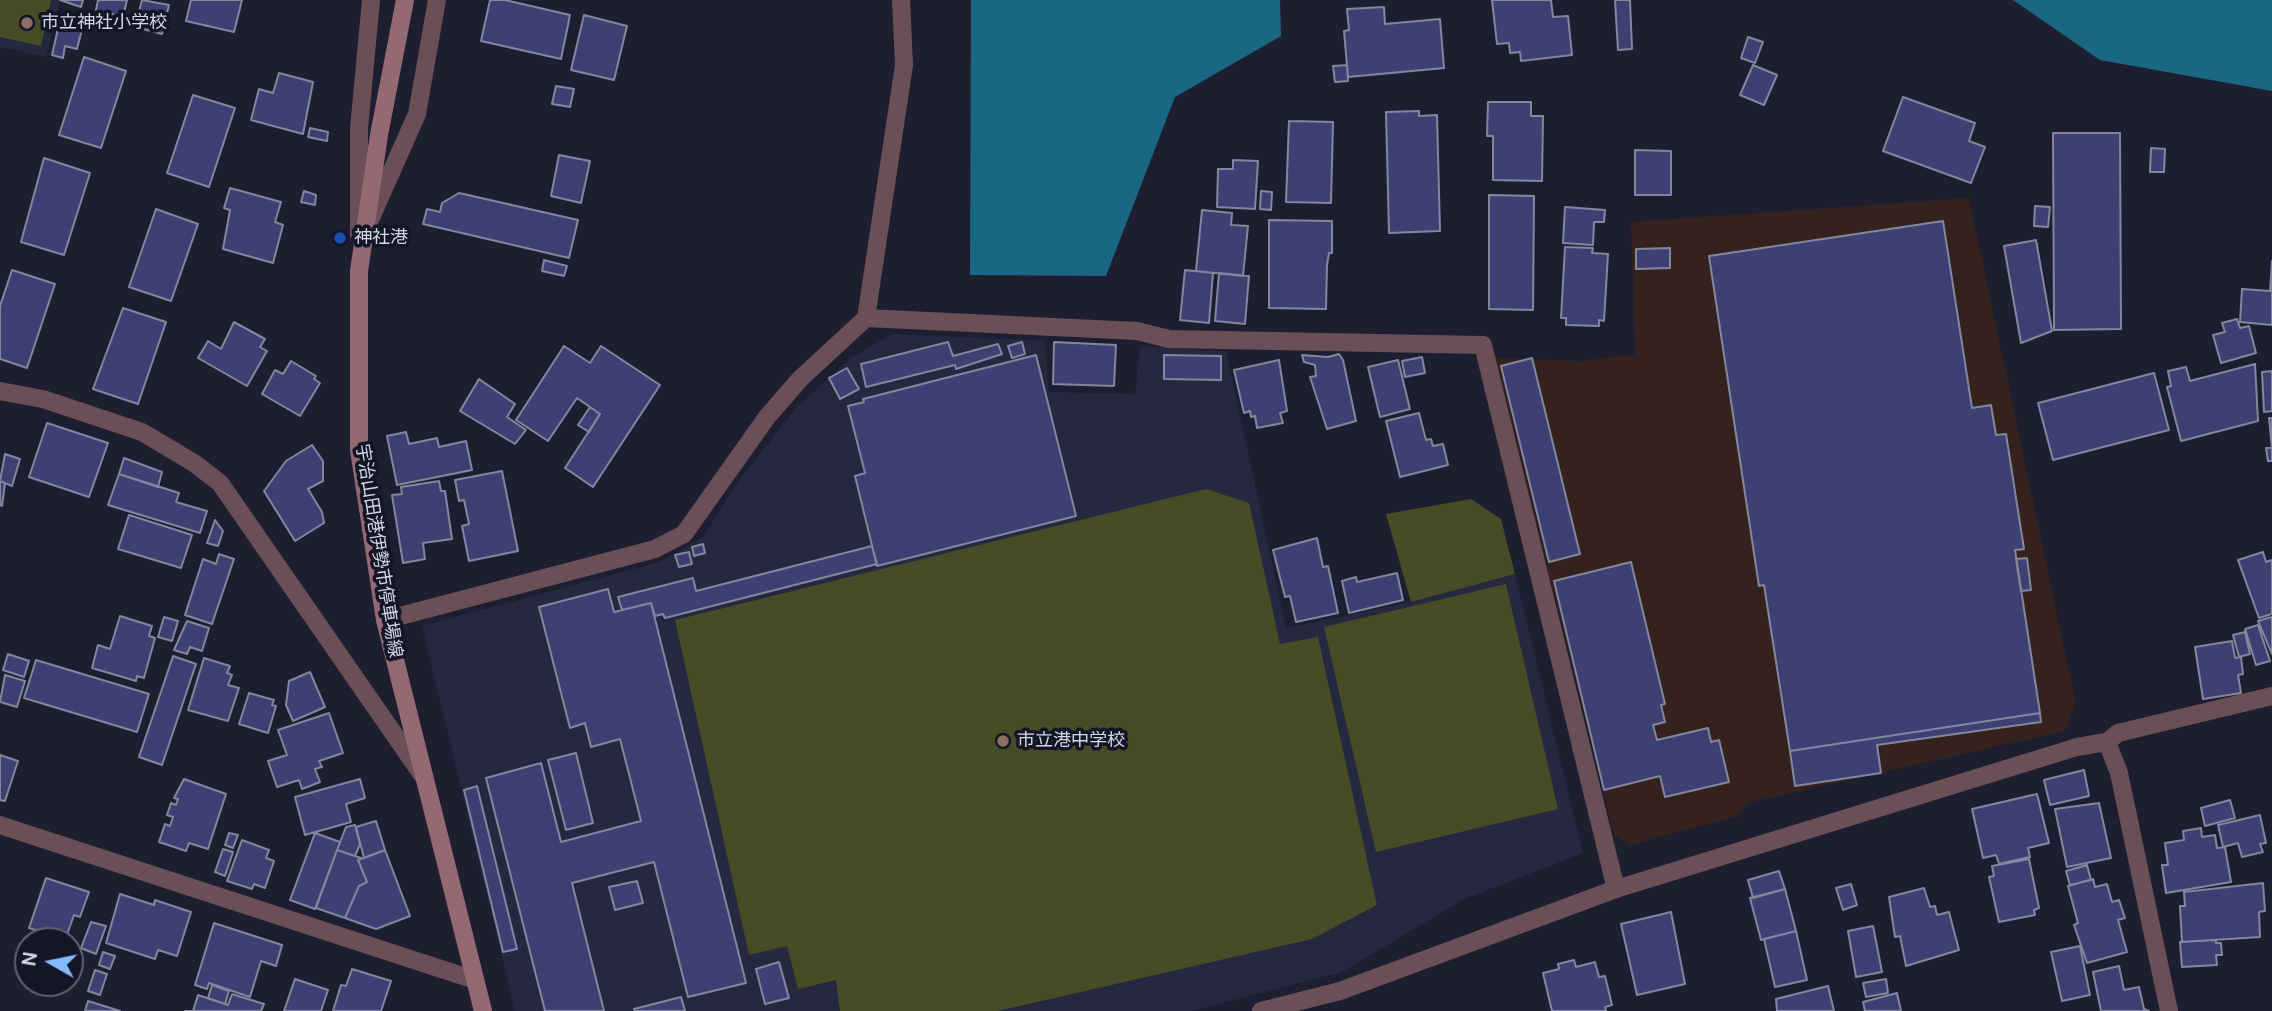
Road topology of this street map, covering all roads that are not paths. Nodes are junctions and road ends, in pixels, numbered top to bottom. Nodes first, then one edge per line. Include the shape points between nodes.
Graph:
1 (371, 0) edge
2 (405, 0) edge
3 (437, 0) edge
4 (901, 0) edge
5 (364, 232) junction
6 (359, 271) junction
7 (866, 318) junction
8 (0, 391) edge
9 (385, 620) junction
10 (2272, 696) edge
11 (2107, 743) junction
12 (423, 776) junction
13 (0, 825) edge
14 (1616, 889) junction
15 (475, 980) junction
16 (483, 1011) edge
17 (1261, 1011) edge
18 (2169, 1011) edge

1 - 6 street via 359,130
2 - 5 main road, 宇治山田港伊勢市停車場線
3 - 5 street via 417,114
4 - 7 street via 904,65
5 - 6 main road, 宇治山田港伊勢市停車場線
6 - 9 main road, 宇治山田港伊勢市停車場線 via 359,450
7 - 9 street via 800,379 767,417 684,534 655,549
7 - 14 street via 1137,331 1169,340 1483,345
8 - 12 street via 43,399 142,432 220,483
9 - 12 main road, 宇治山田港伊勢市停車場線
10 - 11 street via 2119,733
11 - 14 street via 2077,747
11 - 18 street via 2119,773
12 - 15 main road, 宇治山田港伊勢市停車場線
13 - 15 street
14 - 17 street via 1340,991
15 - 16 main road, 宇治山田港伊勢市停車場線

